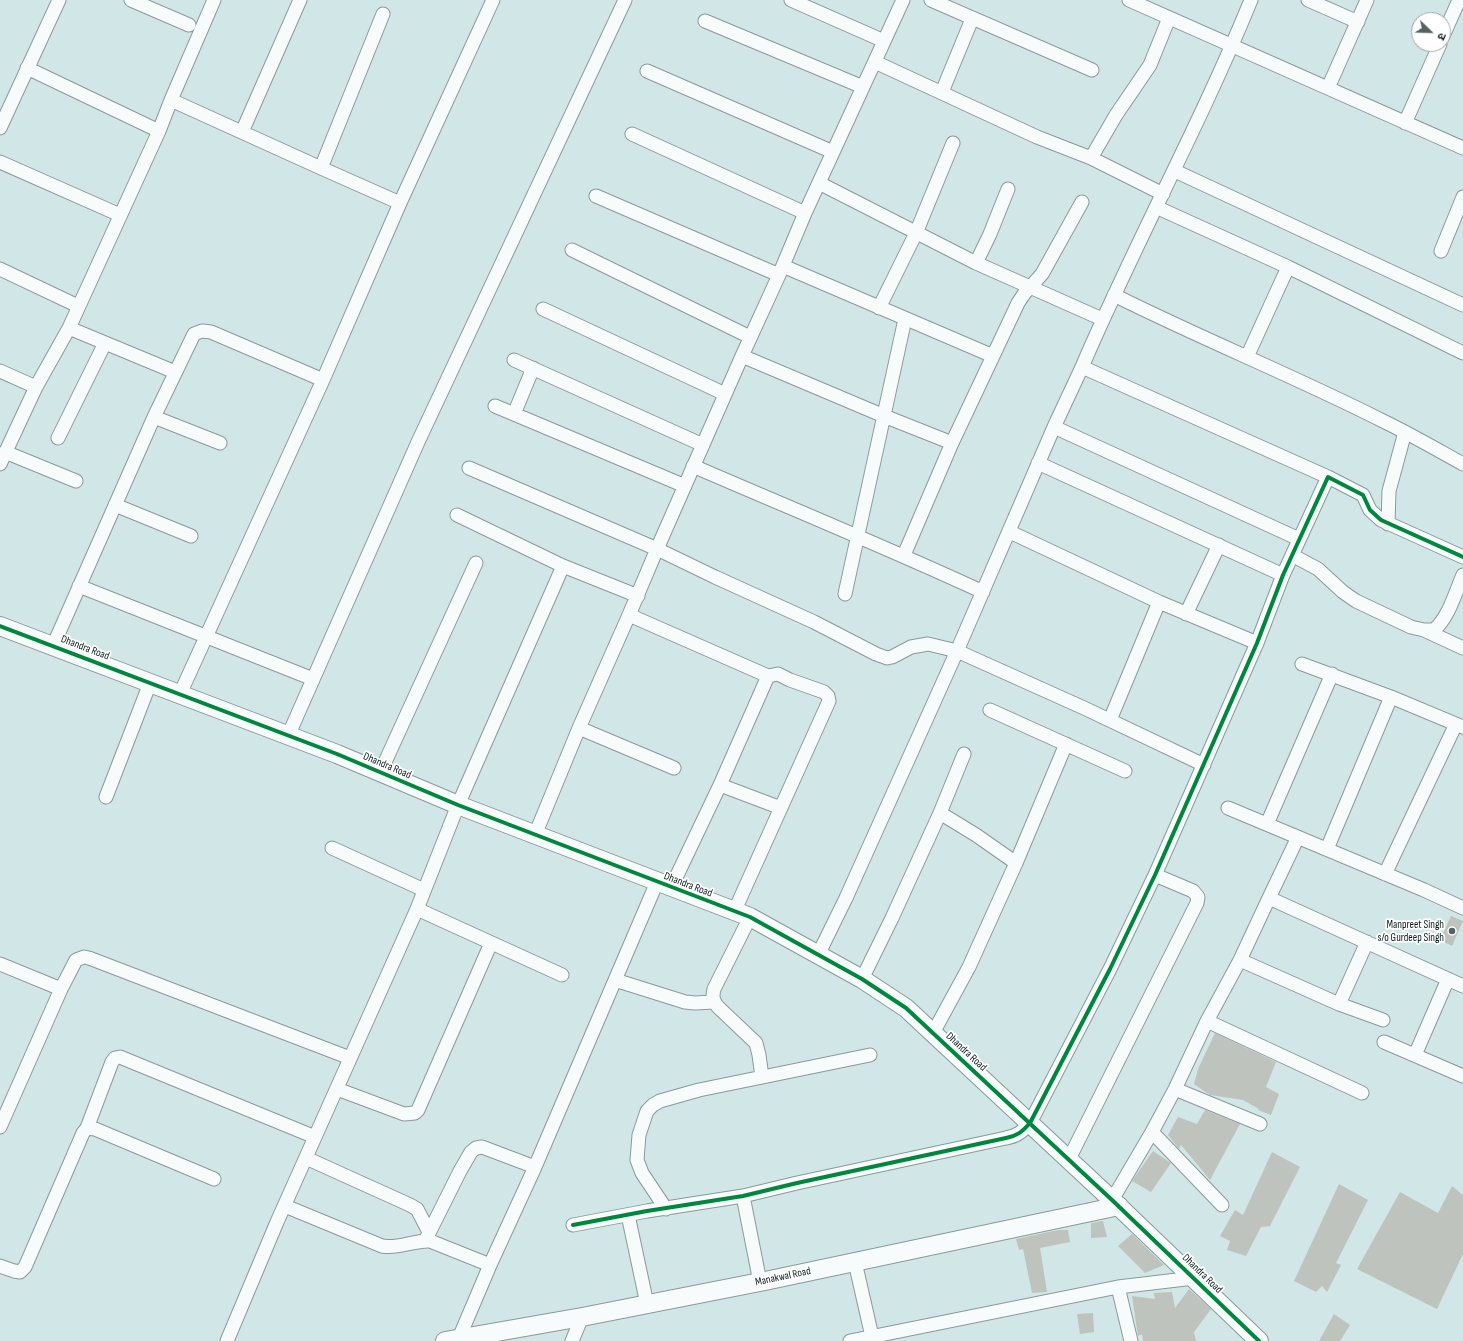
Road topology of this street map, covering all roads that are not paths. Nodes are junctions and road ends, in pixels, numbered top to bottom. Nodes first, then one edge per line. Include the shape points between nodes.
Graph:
1 (59, 0) edge
2 (131, 0) edge
3 (214, 0) edge
4 (300, 0) edge
5 (493, 0) edge
6 (625, 0) edge
7 (791, 0) edge
8 (903, 0) edge
9 (931, 0) edge
10 (1129, 0) edge
11 (1251, 0) edge
12 (1308, 0) edge
13 (1367, 0) edge
14 (1459, 0) edge
15 (813, 4) edge
16 (383, 14) dead end
17 (1169, 18) junction
18 (1451, 18) edge
19 (972, 19) junction
20 (705, 21) dead end
21 (1358, 22) junction
22 (189, 25) dead end
23 (884, 42) junction
24 (1232, 46) junction
25 (1436, 52) edge
26 (875, 62) junction
27 (27, 68) junction
28 (1092, 70) dead end
29 (647, 71) dead end
30 (863, 87) junction
31 (1328, 88) junction
32 (942, 92) junction
33 (171, 100) junction
34 (1405, 123) junction
35 (0, 128) edge
36 (159, 130) junction
37 (242, 132) junction
38 (632, 134) dead end
39 (953, 143) dead end
40 (1463, 148) edge
41 (833, 152) junction
42 (1091, 158) junction
43 (0, 162) edge
44 (321, 168) junction
45 (1175, 171) junction
46 (819, 183) junction
47 (1008, 189) dead end
48 (1163, 194) junction
49 (596, 196) dead end
50 (1463, 198) edge
51 (1082, 202) dead end
52 (400, 203) junction
53 (1156, 206) junction
54 (805, 213) junction
55 (120, 215) junction
56 (916, 233) junction
57 (572, 250) dead end
58 (1441, 251) dead end
59 (976, 264) junction
60 (1288, 267) junction
61 (0, 269) edge
62 (781, 270) junction
63 (1029, 288) junction
64 (1114, 295) junction
65 (1463, 304) edge
66 (78, 306) junction
67 (879, 308) junction
68 (542, 309) dead end
69 (905, 319) junction
70 (1102, 319) junction
71 (69, 328) junction
72 (750, 337) junction
73 (105, 343) junction
74 (1463, 353) edge
75 (742, 356) junction
76 (993, 356) junction
77 (1247, 357) junction
78 (514, 360) dead end
79 (1082, 367) junction
80 (533, 368) junction
81 (0, 371) edge
82 (175, 372) junction
83 (323, 380) junction
84 (36, 387) junction
85 (725, 394) junction
86 (495, 406) dead end
87 (514, 414) junction
88 (884, 416) junction
89 (154, 417) junction
90 (1054, 427) junction
91 (1404, 432) junction
92 (58, 438) dead end
93 (952, 443) junction
94 (220, 444) dead end
95 (702, 445) junction
96 (3, 458) edge
97 (1038, 463) junction
98 (1463, 464) edge
99 (693, 466) junction
100 (468, 468) dead end
101 (1328, 477) junction
102 (76, 481) dead end
103 (685, 486) junction
104 (1388, 498) junction
105 (1368, 504) junction
106 (115, 505) junction
107 (457, 515) dead end
108 (1388, 524) junction
109 (1010, 532) junction
110 (191, 536) dead end
111 (858, 537) junction
112 (1299, 539) junction
113 (1219, 545) junction
114 (657, 549) junction
115 (1292, 555) junction
116 (904, 556) junction
117 (1463, 557) edge
118 (476, 563) dead end
119 (563, 566) junction
120 (1283, 575) junction
121 (1463, 575) edge
122 (79, 586) junction
123 (983, 592) junction
124 (845, 594) dead end
125 (638, 596) junction
126 (1159, 602) junction
127 (1186, 614) junction
128 (630, 615) junction
129 (0, 626) edge
130 (1424, 630) junction
131 (206, 636) junction
132 (1257, 643) junction
133 (52, 646) junction
134 (1463, 648) edge
135 (957, 651) junction
136 (1302, 664) dead end
137 (1332, 674) junction
138 (768, 676) junction
139 (313, 679) junction
140 (150, 683) junction
141 (180, 694) junction
142 (1391, 697) junction
143 (990, 710) dead end
144 (1110, 720) junction
145 (1459, 725) edge
146 (579, 728) junction
147 (288, 736) junction
148 (1066, 744) junction
149 (964, 754) dead end
150 (1204, 765) junction
151 (674, 768) dead end
152 (1125, 771) dead end
153 (380, 773) junction
154 (720, 785) junction
155 (106, 797) dead end
156 (458, 805) junction
157 (781, 808) junction
158 (1228, 808) dead end
159 (940, 813) junction
160 (1267, 824) junction
161 (535, 835) junction
162 (1298, 837) junction
163 (332, 848) dead end
164 (1327, 849) junction
165 (1016, 863) junction
166 (1385, 874) junction
167 (1155, 875) junction
168 (664, 885) junction
169 (424, 890) junction
170 (1269, 898) junction
171 (1463, 908) edge
172 (417, 909) junction
173 (742, 915) junction
174 (1367, 942) junction
175 (491, 943) junction
176 (818, 955) junction
177 (1240, 960) junction
178 (0, 964) edge
179 (562, 975) dead end
180 (862, 979) junction
181 (1448, 979) junction
182 (615, 980) junction
183 (1463, 986) edge
184 (61, 989) junction
185 (714, 1002) junction
186 (1340, 1004) junction
187 (1383, 1020) dead end
188 (1207, 1021) junction
189 (933, 1033) junction
190 (1384, 1042) dead end
191 (870, 1055) dead end
192 (1414, 1055) junction
193 (350, 1058) junction
194 (1463, 1076) edge
195 (762, 1077) junction
196 (337, 1089) junction
197 (1175, 1089) junction
198 (1362, 1093) dead end
199 (1030, 1123) junction
200 (1260, 1124) dead end
201 (0, 1127) edge
202 (87, 1128) junction
203 (1152, 1132) junction
204 (315, 1137) junction
205 (306, 1158) junction
206 (1069, 1159) junction
207 (535, 1167) junction
208 (214, 1179) dead end
209 (743, 1196) junction
210 (1116, 1203) junction
211 (1222, 1205) dead end
212 (285, 1206) junction
213 (666, 1209) junction
214 (628, 1215) junction
215 (574, 1225) dead end
216 (427, 1236) junction
217 (855, 1262) junction
218 (490, 1265) junction
219 (0, 1266) edge
220 (1194, 1278) junction
221 (760, 1282) junction
222 (1118, 1287) junction
223 (647, 1304) junction
224 (582, 1317) junction
225 (873, 1339) edge
226 (452, 1340) edge
227 (227, 1341) edge
228 (572, 1341) edge
229 (850, 1341) edge
230 (1131, 1341) edge
231 (1259, 1341) edge

1 - 27 street
2 - 22 street
3 - 33 street
4 - 37 street
5 - 52 street
6 - 139 street via 421,435
7 - 15 street
8 - 23 street
9 - 19 street
10 - 17 street
11 - 24 street
12 - 21 street
13 - 21 street
14 - 18 street
15 - 23 street
16 - 44 street
17 - 24 street
17 - 42 street via 1150,65
19 - 28 street
19 - 32 street
20 - 30 street
21 - 31 street
23 - 26 street
24 - 31 street
24 - 45 street
25 - 34 street
26 - 30 street
26 - 32 street
27 - 35 street
27 - 36 street
29 - 41 street
30 - 41 street
31 - 34 street
32 - 42 street via 1037,137
33 - 36 street
33 - 37 street
34 - 40 street
36 - 55 street
37 - 44 street
38 - 54 street
39 - 56 street
41 - 46 street
42 - 48 street
43 - 55 street
44 - 52 street
45 - 48 street
45 - 65 street
46 - 54 street
46 - 56 street
47 - 59 street
48 - 53 street
49 - 62 street
50 - 58 street
51 - 63 street via 1042,274
52 - 83 street
53 - 60 street
53 - 64 street
54 - 62 street
55 - 66 street
56 - 59 street
56 - 67 street
57 - 72 street
59 - 63 street
60 - 74 street
60 - 77 street
61 - 66 street
62 - 67 street
62 - 72 street
63 - 70 street
63 - 76 street via 1018,303
64 - 70 street
64 - 77 street
66 - 71 street
67 - 69 street
68 - 85 street
69 - 76 street
69 - 88 street
70 - 79 street
71 - 73 street
71 - 84 street
72 - 75 street
73 - 82 street
73 - 92 street
75 - 85 street
75 - 88 street
76 - 93 street
77 - 91 street
78 - 80 street
79 - 90 street
79 - 101 street
80 - 87 street
80 - 95 street
81 - 84 street
82 - 83 street via 194,334 202,331 211,332
82 - 89 street
83 - 131 street
84 - 96 street
85 - 95 street
86 - 87 street
87 - 103 street
88 - 93 street
88 - 111 street
89 - 94 street
89 - 106 street
90 - 97 street
90 - 112 street
91 - 98 street
91 - 104 street
93 - 116 street
95 - 99 street
96 - 102 street
97 - 109 street
97 - 113 street
99 - 103 street
99 - 111 street
100 - 114 street
101 - 105 street via 1360,493
101 - 112 street
103 - 114 street
104 - 105 street
104 - 108 street
105 - 108 street via 1370,510
106 - 110 street
106 - 122 street
107 - 119 street
108 - 117 street
109 - 123 street
109 - 126 street
111 - 116 street
111 - 124 street
112 - 115 street
113 - 120 street
113 - 127 street
114 - 125 street
114 - 135 street via 814,622 882,657 892,657 920,644 937,645
115 - 120 street
115 - 130 street via 1318,569 1356,601 1411,627
116 - 123 street
118 - 153 street
119 - 125 street
119 - 156 street
120 - 132 street
121 - 130 street via 1439,625 1434,630
122 - 131 street
122 - 133 street
123 - 135 street
125 - 128 street
126 - 127 street
126 - 144 street
127 - 132 street
128 - 138 street
128 - 146 street
129 - 133 street, Dhandra Road
130 - 134 street
131 - 139 street
131 - 141 street
132 - 150 street
133 - 140 street, Dhandra Road
135 - 144 street
135 - 176 street
136 - 137 street
137 - 142 street
137 - 160 street
138 - 154 street
138 - 157 street via 778,674 824,692 829,698
139 - 147 street
140 - 141 street, Dhandra Road
140 - 155 street
141 - 147 street, Dhandra Road
142 - 145 street
142 - 164 street
143 - 148 street
144 - 150 street
145 - 166 street
146 - 151 street
146 - 161 street
147 - 153 street, Dhandra Road
148 - 152 street
148 - 165 street
149 - 159 street
150 - 167 street
153 - 156 street, Dhandra Road
154 - 157 street
154 - 168 street
156 - 161 street, Dhandra Road
156 - 169 street
157 - 173 street
158 - 160 street
159 - 165 street
159 - 180 street
160 - 162 street
161 - 168 street, Dhandra Road
162 - 164 street
162 - 170 street
163 - 169 street
164 - 166 street
165 - 189 street via 968,967
166 - 171 street
167 - 199 street via 1113,964
167 - 206 street via 1193,891 1198,897 1197,903
168 - 173 street, Dhandra Road
168 - 182 street
169 - 172 street
170 - 174 street
170 - 177 street
172 - 175 street
172 - 193 street
173 - 176 street, Dhandra Road
173 - 185 street via 714,990
174 - 181 street
174 - 186 street
175 - 179 street
175 - 196 street via 415,1113 404,1114
176 - 180 street, Dhandra Road
177 - 186 street
177 - 188 street
178 - 184 street
180 - 189 street, Dhandra Road via 906,1008
181 - 183 street
181 - 192 street
182 - 185 street via 685,1002
182 - 207 street
184 - 193 street via 76,960 89,958
184 - 201 street
185 - 195 street via 756,1043
186 - 187 street
188 - 197 street
188 - 198 street
189 - 199 street, Dhandra Road
190 - 192 street
191 - 195 street
192 - 194 street
193 - 196 street
195 - 213 street via 660,1101 647,1111 639,1135 637,1160 642,1173
196 - 204 street
197 - 200 street
197 - 203 street
199 - 206 street, Dhandra Road
199 - 209 street via 1016,1136
202 - 204 street via 112,1062 120,1057
202 - 208 street via 95,1129
202 - 219 street via 25,1267 20,1272
203 - 210 street
203 - 211 street
204 - 205 street
205 - 212 street
205 - 216 street via 417,1209
206 - 210 street, Dhandra Road
207 - 216 street via 487,1149 476,1148 460,1171
207 - 218 street
209 - 213 street
209 - 221 street
210 - 217 street, Manakwal Road
210 - 220 street, Dhandra Road
212 - 216 street via 382,1246 395,1247
212 - 227 street
213 - 214 street
214 - 215 street
214 - 223 street
216 - 218 street via 437,1244
217 - 221 street, Manakwal Road
217 - 225 street
218 - 226 street
220 - 222 street
220 - 231 street, Dhandra Road
221 - 223 street, Manakwal Road
222 - 225 street
222 - 230 street
223 - 224 street, Manakwal Road
224 - 226 street, Manakwal Road
224 - 228 street
225 - 229 street

